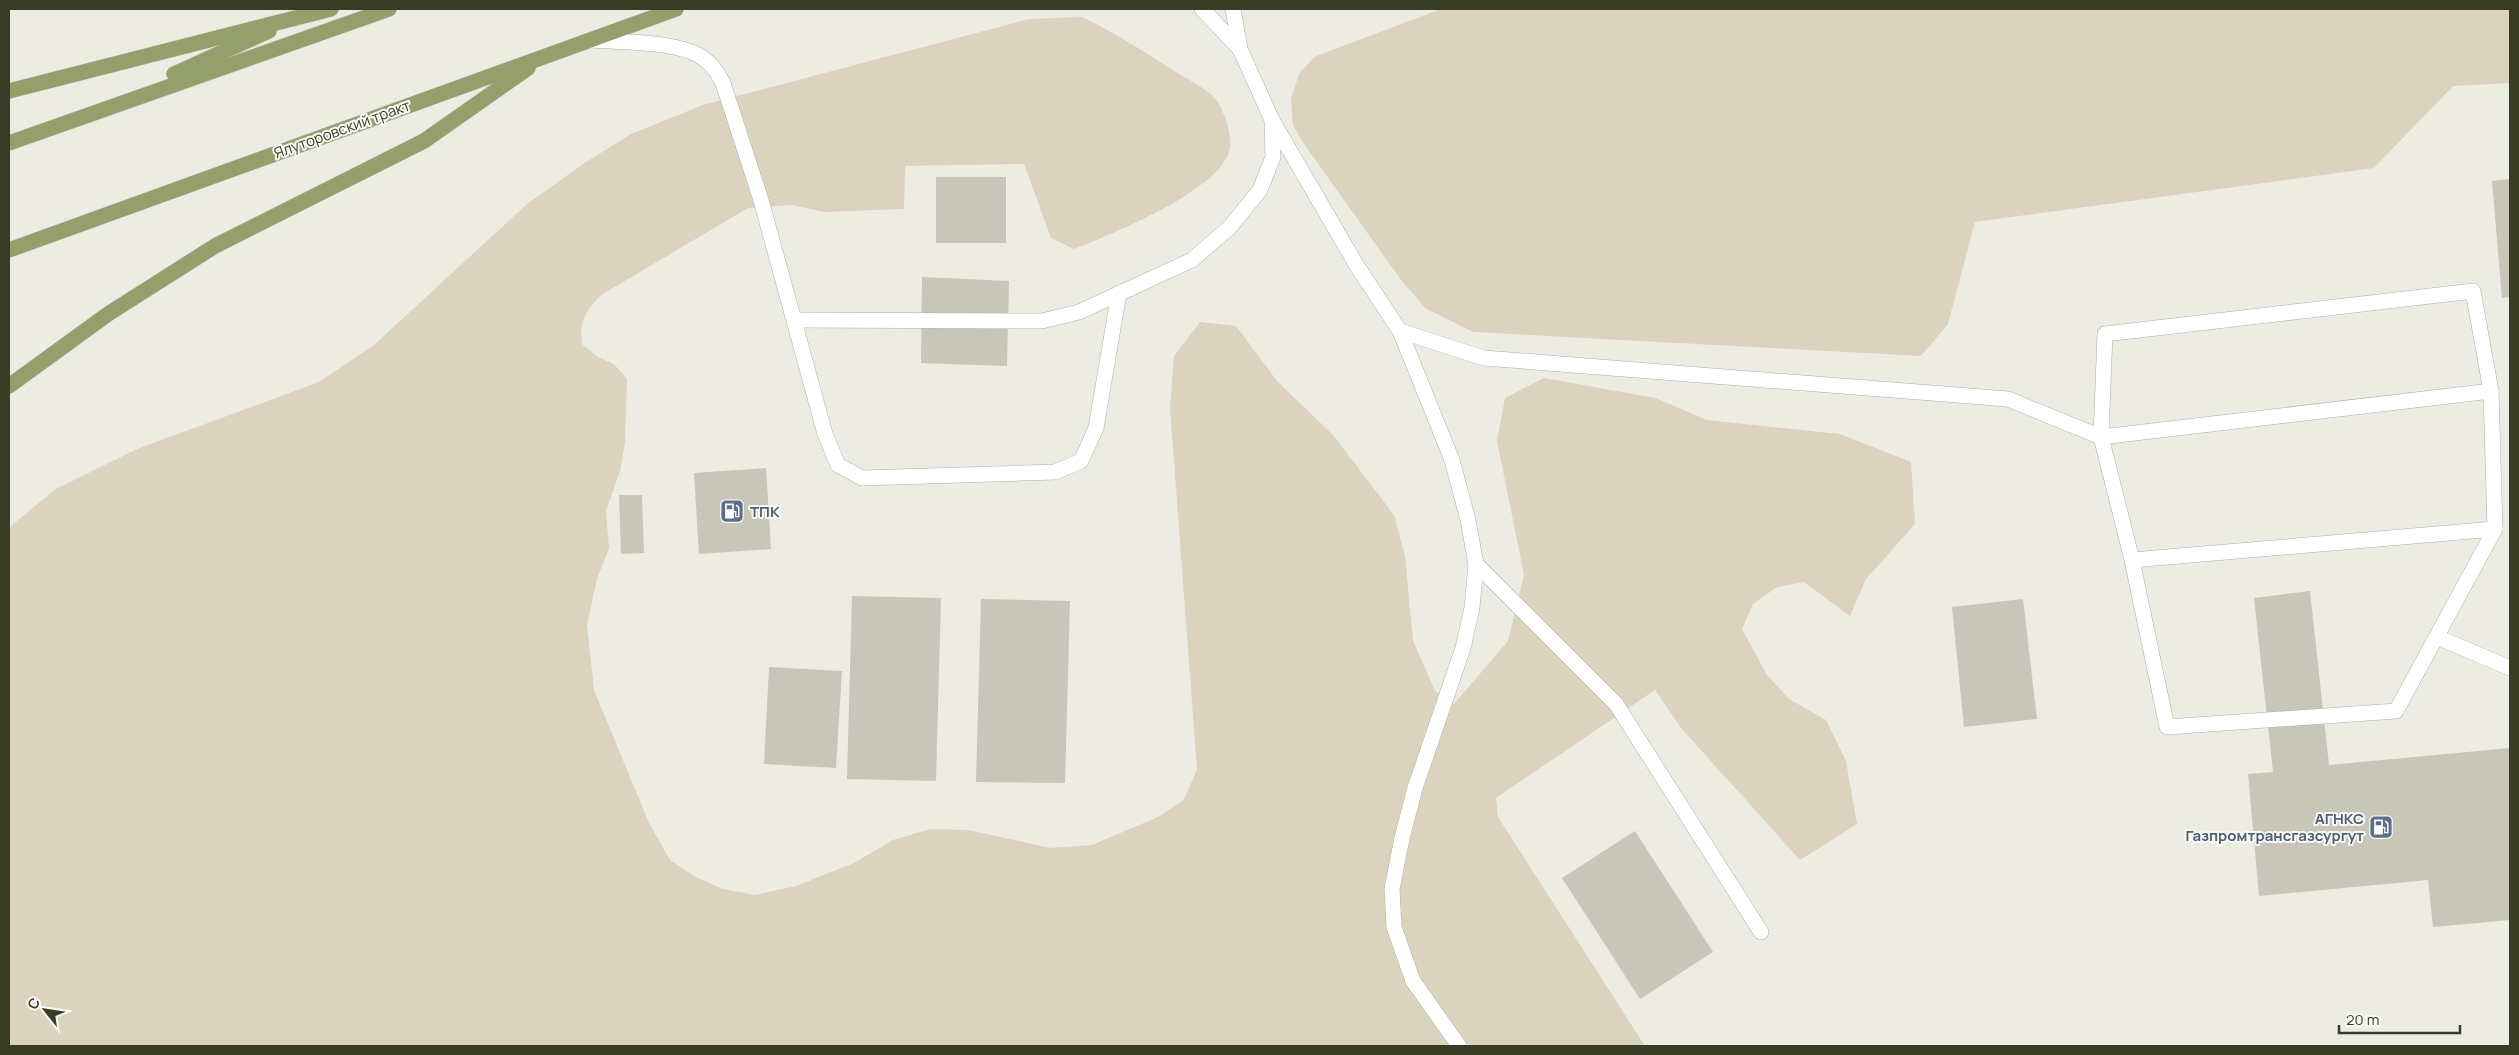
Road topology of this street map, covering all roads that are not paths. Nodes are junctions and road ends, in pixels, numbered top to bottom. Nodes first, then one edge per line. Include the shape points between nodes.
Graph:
1 (331, 9) edge
2 (389, 9) edge
3 (676, 9) edge
4 (1202, 9) edge
5 (1233, 9) edge
6 (311, 12) edge
7 (592, 40) junction
8 (1240, 49) junction
9 (544, 57) junction
10 (9, 91) edge
11 (80, 116) junction
12 (1272, 120) junction
13 (9, 143) edge
14 (9, 250) edge
15 (1119, 293) junction
16 (795, 320) junction
17 (1400, 331) junction
18 (9, 386) edge
19 (2492, 391) junction
20 (2101, 437) junction
21 (2495, 529) junction
22 (2132, 560) junction
23 (1476, 564) junction
24 (2437, 637) junction
25 (2510, 668) edge
26 (1761, 932) dead end
27 (1459, 1046) edge

1 - 6 main road
2 - 11 main road
3 - 7 main road, Ялуторовский тракт
4 - 8 street
5 - 8 street
6 - 10 main road
6 - 11 main road
7 - 9 main road, Ялуторовский тракт
7 - 16 street via 677,47 704,58 714,69 723,83 761,200
8 - 12 street
9 - 14 main road, Ялуторовский тракт
9 - 18 main road via 424,141 215,246 108,314
11 - 13 main road
12 - 15 street via 1273,157 1260,190 1230,227 1192,260
12 - 17 street via 1357,266
15 - 16 street via 1079,312 1042,321
15 - 16 street via 1096,428 1081,461 1055,472 862,478 838,465 825,434
17 - 20 street via 1484,358 2008,399
17 - 23 street via 1452,460
19 - 20 street
19 - 20 street via 2473,291 2104,334
19 - 21 street
20 - 22 street
21 - 22 street
21 - 24 street
22 - 24 street via 2167,727 2396,711
23 - 26 street via 1616,704
23 - 27 street via 1472,608 1463,648 1415,788 1392,889 1394,927 1413,981
24 - 25 street

